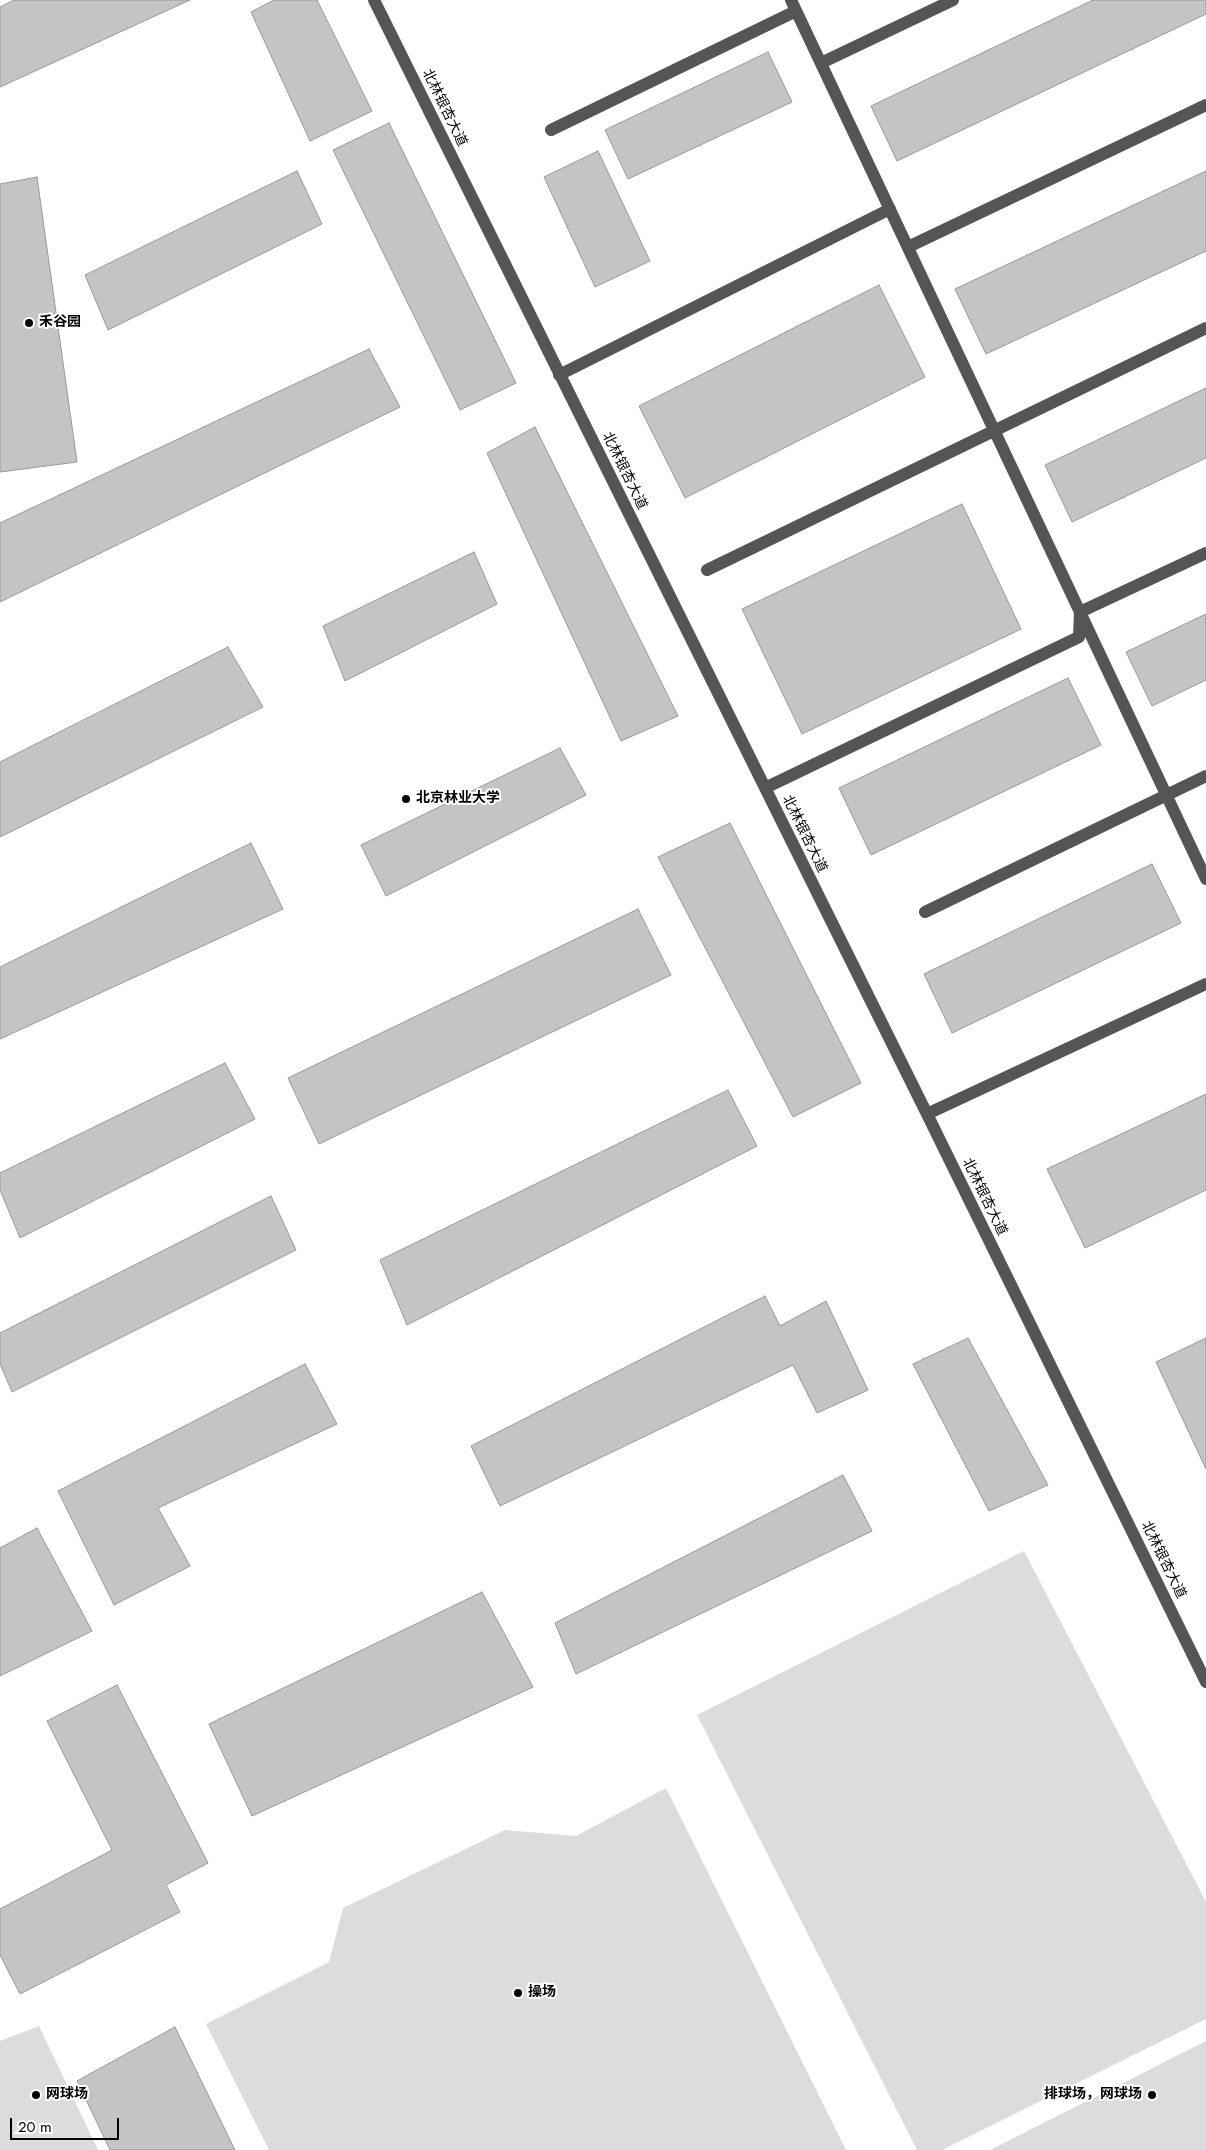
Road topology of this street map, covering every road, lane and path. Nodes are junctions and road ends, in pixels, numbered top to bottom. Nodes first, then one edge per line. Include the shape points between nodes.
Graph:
1 (374, 0) edge
2 (952, 0) edge
3 (794, 6) edge
4 (821, 63) junction
5 (1206, 104) edge
6 (551, 130) dead end
7 (890, 209) junction
8 (908, 246) junction
9 (1206, 328) edge
10 (560, 374) junction
11 (994, 430) junction
12 (1206, 553) edge
13 (707, 570) dead end
14 (1080, 612) junction
15 (1206, 776) edge
16 (765, 788) junction
17 (1166, 794) junction
18 (1206, 879) edge
19 (925, 912) dead end
20 (1206, 984) edge
21 (927, 1114) junction
22 (1206, 1682) edge

1 - 10 street, 北林银杏大道
2 - 4 street
3 - 4 street
3 - 6 street
4 - 7 street
5 - 8 street
7 - 8 street
7 - 10 street
8 - 11 street
9 - 11 street
10 - 16 street, 北林银杏大道
11 - 13 street
11 - 14 street
12 - 14 street
14 - 16 street via 1079,637
14 - 17 street
15 - 17 street
16 - 21 street, 北林银杏大道
17 - 18 street
17 - 19 street
20 - 21 street
21 - 22 street, 北林银杏大道

